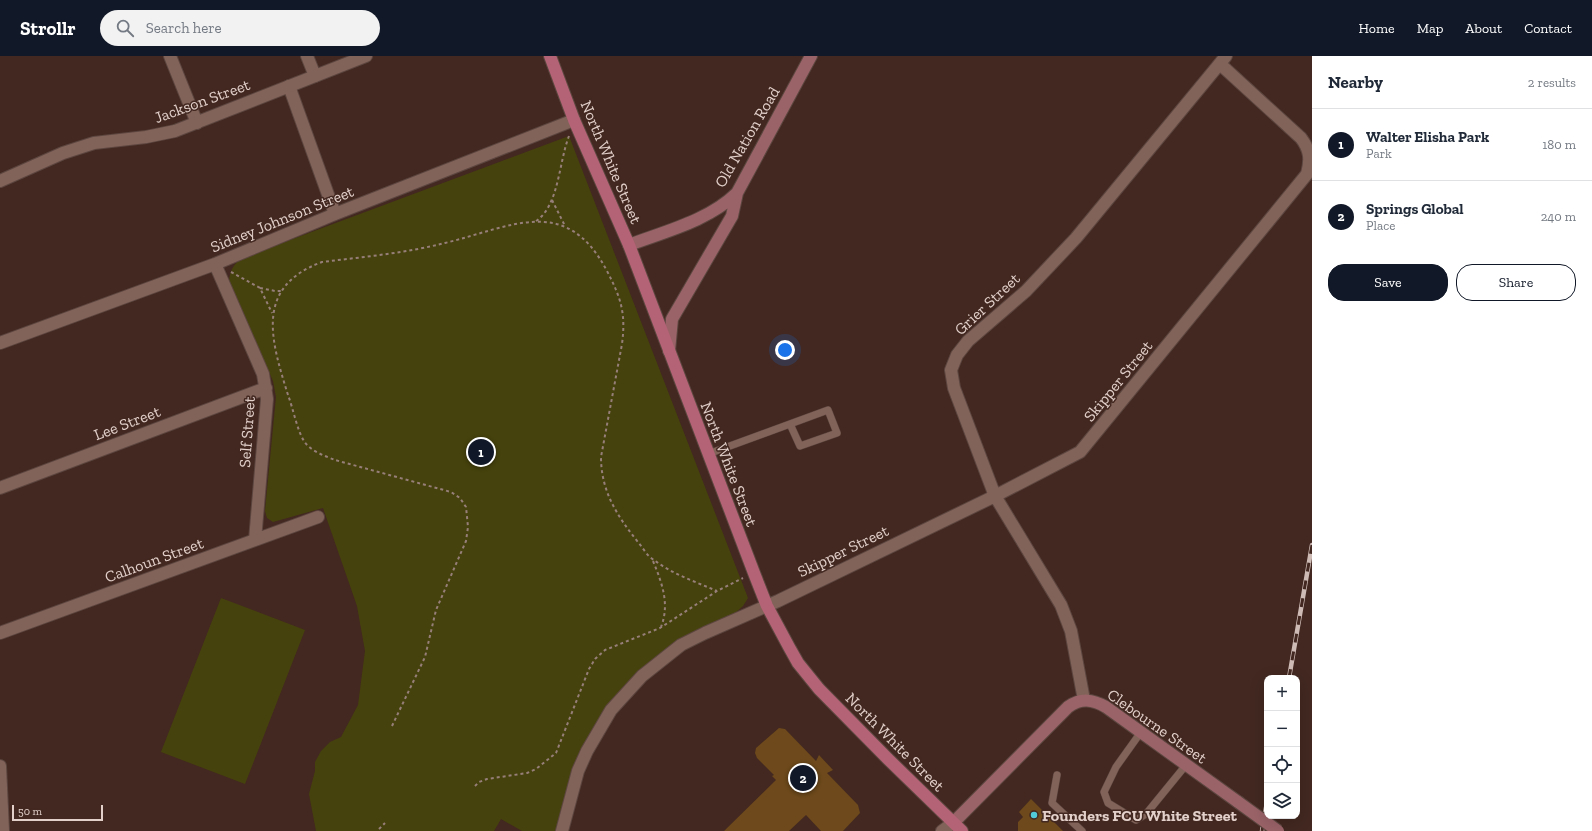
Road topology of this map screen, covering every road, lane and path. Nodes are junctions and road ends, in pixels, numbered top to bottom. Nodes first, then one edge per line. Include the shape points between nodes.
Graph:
1 (170, 56) edge
2 (307, 56) edge
3 (366, 56) edge
4 (550, 56) edge
5 (811, 56) edge
6 (1223, 60) edge
7 (315, 76) junction
8 (289, 86) junction
9 (574, 120) junction
10 (197, 123) junction
11 (569, 135) dead end
12 (0, 181) edge
13 (737, 193) junction
14 (552, 200) junction
15 (334, 214) junction
16 (535, 222) junction
17 (565, 226) junction
18 (629, 245) junction
19 (216, 264) junction
20 (260, 288) junction
21 (281, 291) junction
22 (273, 314) junction
23 (0, 343) edge
24 (669, 351) junction
25 (266, 388) junction
26 (790, 424) junction
27 (708, 454) junction
28 (0, 488) edge
29 (994, 496) junction
30 (318, 518) dead end
31 (255, 540) junction
32 (652, 560) junction
33 (742, 578) dead end
34 (717, 591) junction
35 (767, 606) junction
36 (660, 628) junction
37 (0, 633) edge
38 (1084, 700) junction
39 (392, 726) dead end
40 (1140, 732) junction
41 (1186, 765) junction
42 (0, 766) edge
43 (1057, 776) dead end
44 (475, 786) dead end
45 (385, 823) dead end
46 (958, 827) edge
47 (379, 829) dead end
48 (3, 831) edge
49 (562, 831) edge
50 (942, 831) edge
51 (1082, 831) edge
52 (1278, 831) edge

1 - 10 street
2 - 7 street
3 - 7 street, Jackson Street
4 - 9 main road, North White Street
5 - 13 main road, Old Nation Road
6 - 29 street, Grier Street via 1076,238 1026,291 968,341 957,356 952,370 954,388
6 - 29 street, Skipper Street via 1302,138 1309,152 1307,174 1080,452
7 - 8 street, Jackson Street
8 - 10 street, Jackson Street
8 - 15 street
9 - 15 street, Sidney Johnson Street
9 - 18 main road, North White Street
10 - 12 street, Jackson Street via 146,137 94,143 63,153
11 - 14 path
13 - 18 main road, Old Nation Road via 708,214
13 - 24 main road via 732,216 672,319
14 - 16 path via 543,217
14 - 17 path
15 - 19 street, Sidney Johnson Street
16 - 17 path
16 - 21 path via 509,225 425,247 322,262 305,269
17 - 32 path via 591,245 618,293 622,307 623,332 617,375 604,430 601,474 604,487 624,524
18 - 24 main road, North White Street
19 - 20 path
19 - 23 street, Sidney Johnson Street
19 - 25 street, Self Street via 263,374
20 - 21 path
20 - 22 path
21 - 22 path
22 - 39 path via 278,362 304,441 309,447 335,460 451,492 460,498 466,507 466,541 436,610 425,657
24 - 27 main road, North White Street
25 - 28 street, Lee Street
25 - 31 street, Self Street via 268,399
26 - 26 lane via 828,410 837,433 800,446
26 - 27 lane
27 - 35 main road, North White Street
29 - 35 street, Skipper Street
29 - 38 street, Grier Street via 1061,605 1071,631
30 - 31 street, Calhoun Street
31 - 37 street, Calhoun Street
32 - 34 path
32 - 36 path via 665,599 666,611
33 - 34 path
34 - 36 path
35 - 46 main road, North White Street via 798,663 819,689
35 - 49 street, Skipper Street via 681,645 642,676 622,697 598,731 578,771
36 - 44 path via 605,650 595,659 584,679 556,753 527,773 487,779
38 - 40 main road, Clebourne Street via 1096,701
38 - 46 main road, Clebourne Street via 1068,707
40 - 41 main road, Clebourne Street
40 - 41 lane via 1116,767 1104,792 1108,803 1136,820 1146,814
41 - 52 main road, Clebourne Street, bridge
42 - 48 street
43 - 51 lane via 1052,803
45 - 47 path
46 - 50 street

